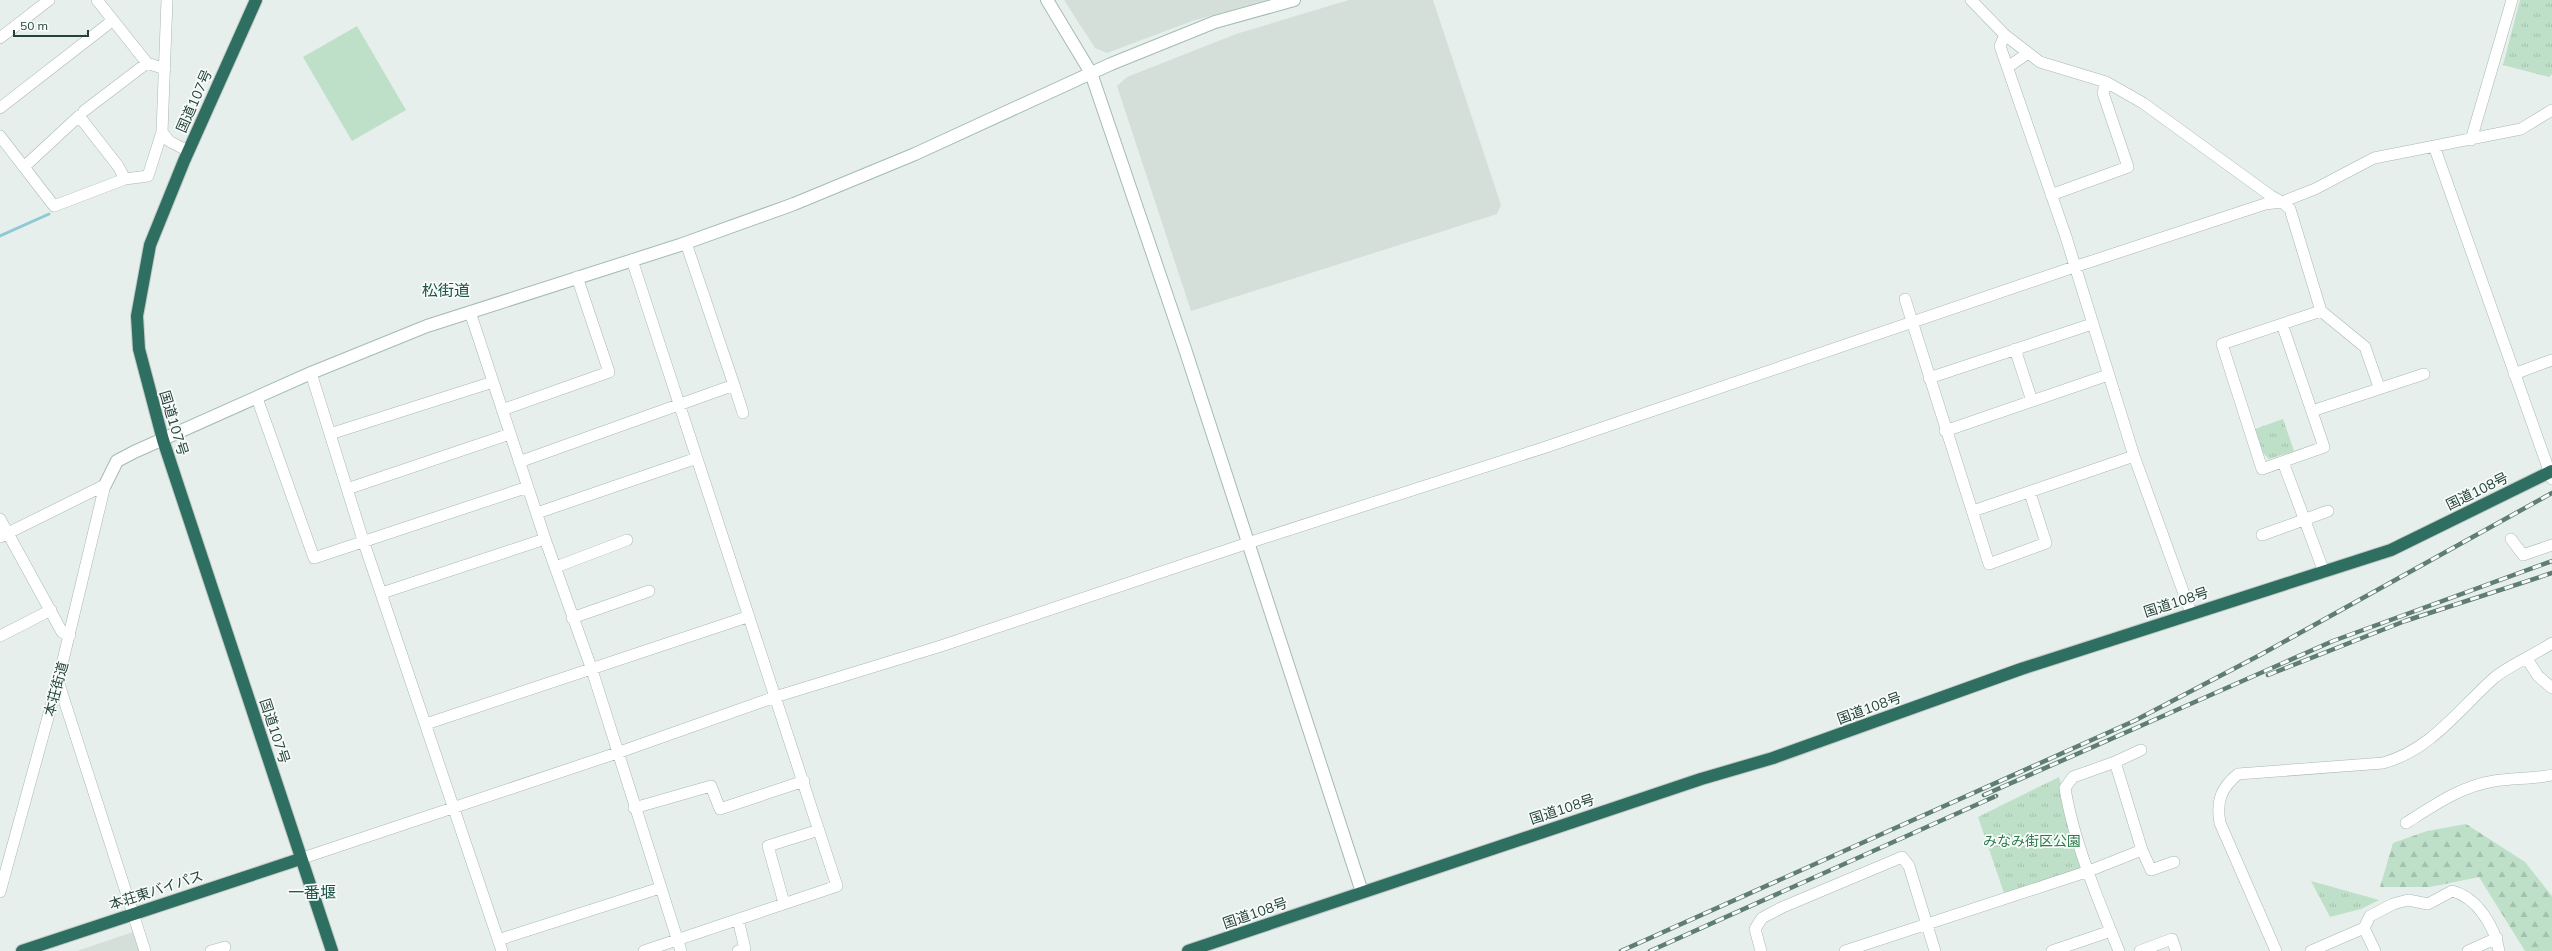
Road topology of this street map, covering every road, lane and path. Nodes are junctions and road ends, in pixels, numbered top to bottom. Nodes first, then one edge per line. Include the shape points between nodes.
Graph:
1 (49, 0) edge
2 (97, 0) edge
3 (167, 0) edge
4 (256, 0) edge
5 (1047, 0) edge
6 (1294, 0) edge
7 (1971, 0) edge
8 (2512, 0) edge
9 (112, 21) junction
10 (2005, 35) junction
11 (0, 38) edge
12 (2028, 53) junction
13 (147, 63) junction
14 (2008, 67) junction
15 (165, 69) junction
16 (1091, 73) junction
17 (2106, 82) junction
18 (0, 108) edge
19 (2552, 110) edge
20 (84, 111) dead end
21 (162, 132) junction
22 (0, 136) edge
23 (2471, 140) junction
24 (2434, 146) junction
25 (188, 151) junction
26 (24, 167) junction
27 (125, 179) junction
28 (2051, 195) junction
29 (2282, 202) junction
30 (686, 243) junction
31 (632, 260) junction
32 (2074, 267) junction
33 (577, 277) junction
34 (1905, 298) dead end
35 (2321, 311) junction
36 (470, 312) junction
37 (1911, 323) junction
38 (2092, 324) junction
39 (2282, 324) junction
40 (2015, 349) junction
41 (2552, 360) edge
42 (311, 373) junction
43 (2424, 374) dead end
44 (2514, 374) junction
45 (2108, 375) junction
46 (1929, 378) junction
47 (493, 382) junction
48 (734, 386) junction
49 (2379, 387) junction
50 (257, 398) junction
51 (2032, 401) junction
52 (679, 405) junction
53 (502, 410) junction
54 (2312, 411) junction
55 (743, 413) dead end
56 (1945, 431) junction
57 (330, 434) junction
58 (510, 434) junction
59 (163, 440) junction
60 (2134, 456) junction
61 (697, 458) junction
62 (519, 462) junction
63 (2283, 462) junction
64 (2552, 474) edge
65 (106, 486) junction
66 (528, 487) junction
67 (347, 489) junction
68 (2030, 493) junction
69 (1973, 511) junction
70 (2328, 511) dead end
71 (537, 513) junction
72 (0, 519) edge
73 (2305, 519) junction
74 (4, 535) edge
75 (2262, 535) dead end
76 (545, 539) junction
77 (2511, 539) dead end
78 (363, 540) junction
79 (627, 540) dead end
80 (1248, 543) junction
81 (2552, 545) edge
82 (556, 567) junction
83 (2324, 572) junction
84 (649, 591) dead end
85 (382, 593) junction
86 (51, 610) junction
87 (2191, 613) junction
88 (747, 616) junction
89 (572, 618) junction
90 (70, 635) junction
91 (0, 636) edge
92 (2552, 643) edge
93 (2527, 659) junction
94 (592, 670) junction
95 (58, 681) junction
96 (2552, 688) edge
97 (775, 697) junction
98 (426, 724) junction
99 (2141, 750) dead end
100 (617, 753) junction
101 (2115, 762) junction
102 (2552, 775) edge
103 (804, 781) junction
104 (455, 806) junction
105 (634, 808) junction
106 (2406, 823) dead end
107 (819, 830) junction
108 (2142, 850) junction
109 (0, 859) edge
110 (300, 859) junction
111 (2174, 862) dead end
112 (7, 868) junction
113 (2089, 871) junction
114 (660, 888) junction
115 (0, 892) edge
116 (1362, 892) junction
117 (784, 903) junction
118 (133, 913) junction
119 (738, 919) junction
120 (1926, 923) junction
121 (2364, 928) junction
122 (2111, 931) junction
123 (2497, 938) junction
124 (676, 940) junction
125 (500, 946) edge
126 (225, 947) dead end
127 (22, 951) edge
128 (145, 951) edge
129 (211, 951) edge
130 (332, 951) edge
131 (644, 951) edge
132 (681, 951) edge
133 (738, 951) edge
134 (1188, 951) edge
135 (1762, 951) edge
136 (1845, 951) edge
137 (1935, 951) edge
138 (2052, 951) edge
139 (2119, 951) edge
140 (2140, 951) edge
141 (2176, 951) edge
142 (2276, 951) edge
143 (2311, 951) edge
144 (2375, 951) edge
145 (2468, 951) edge
146 (2499, 951) edge

1 - 11 street
2 - 9 street
3 - 15 street
4 - 25 highway, 国道107号
5 - 16 street
6 - 16 street via 1215,22
7 - 10 street
8 - 23 street
9 - 13 street
9 - 18 street
10 - 12 street
10 - 14 street via 2000,46
12 - 14 street
12 - 17 street via 2055,68
13 - 15 street
13 - 20 street
14 - 28 street
15 - 21 street
16 - 30 street via 915,154 794,204
16 - 80 street
17 - 28 street via 2103,93 2128,167
17 - 29 street via 2143,103
19 - 23 street via 2521,129
21 - 25 street via 169,141
21 - 27 street via 148,176
22 - 26 street
23 - 24 street
24 - 29 street via 2374,158 2315,189
24 - 44 street
25 - 59 highway, 国道107号 via 150,245 137,316 139,349
26 - 27 street via 54,206
26 - 27 street via 79,116 118,166
28 - 32 street
29 - 32 street via 2265,204
29 - 35 street via 2290,209
30 - 31 street
30 - 48 street
31 - 33 street
31 - 52 street
32 - 37 street
32 - 38 street
33 - 36 street
33 - 53 street via 609,372
34 - 37 street
35 - 39 street
35 - 49 street via 2365,348
36 - 42 street via 427,326
36 - 47 street
37 - 46 street
37 - 80 street via 1580,436
38 - 40 street
38 - 45 street
39 - 54 street
39 - 63 street via 2222,344 2262,468
40 - 46 street
40 - 51 street
41 - 44 street
42 - 50 street
42 - 57 street
43 - 49 street
44 - 64 street
45 - 51 street
45 - 60 street
46 - 56 street
47 - 53 street
47 - 57 street
48 - 52 street
48 - 55 street
49 - 54 street
50 - 59 street
50 - 78 street via 314,558
51 - 56 street
52 - 61 street
52 - 62 street
53 - 58 street
54 - 63 street via 2324,447
56 - 69 street
57 - 67 street
58 - 62 street
58 - 67 street
59 - 65 street via 117,461
59 - 110 highway, 国道107号
60 - 68 street
60 - 87 street
61 - 71 street
61 - 88 street
62 - 66 street
63 - 73 street
64 - 83 highway, 国道108号 via 2390,550
65 - 74 street
65 - 90 street, 本荘街道
66 - 71 street
66 - 78 street
67 - 78 street
68 - 69 street
68 - 69 street via 2046,543 1989,564
70 - 73 street
71 - 76 street
72 - 74 street
73 - 75 street
73 - 83 street
74 - 86 street
76 - 82 street
76 - 85 street
77 - 81 street via 2523,555
78 - 85 street
79 - 82 street
80 - 97 street via 941,646
80 - 116 street
82 - 89 street
83 - 87 highway, 国道108号
84 - 89 street
85 - 98 street
86 - 90 street via 62,632
86 - 91 street
87 - 116 highway, 国道108号 via 2022,669 1773,758 1701,779
88 - 94 street
88 - 97 street
89 - 94 street
90 - 95 street, 本荘街道
92 - 93 street
93 - 96 street via 2538,676
93 - 142 street via 2495,677 2458,716 2420,747 2398,759 2383,763 2238,774 2228,783 2220,794 2217,809 2220,823
94 - 98 street
94 - 100 street
95 - 112 street, 本荘街道
95 - 118 street
97 - 100 street
97 - 103 street
98 - 104 street
99 - 101 street
100 - 104 street
100 - 105 street
101 - 108 street
101 - 113 street via 2073,777 2065,788
102 - 106 street via 2493,781 2475,786 2447,797
103 - 105 street via 720,809 711,786
103 - 107 street
104 - 110 street
104 - 125 street
105 - 114 street
107 - 117 street via 768,846
107 - 117 street via 837,886
108 - 111 street via 2151,870
108 - 113 street
109 - 112 street
110 - 118 highway, 本荘東バイパス
110 - 130 highway, 国道107号
112 - 115 street, 本荘街道
113 - 120 street
113 - 122 street
114 - 124 street
114 - 125 street
116 - 134 highway, 国道108号
117 - 119 street
118 - 127 highway, 本荘東バイパス
118 - 128 street
119 - 124 street
119 - 133 street via 744,949
120 - 135 street via 1909,866 1902,858 1762,918 1755,929
120 - 136 street
120 - 137 street
121 - 123 street via 2370,916 2393,904 2408,900 2428,904 2452,891 2460,893 2486,918
121 - 143 street
121 - 144 street
122 - 138 street
122 - 139 street
123 - 145 street
123 - 146 street
124 - 131 street
124 - 132 street
126 - 129 street
140 - 141 street via 2172,939

